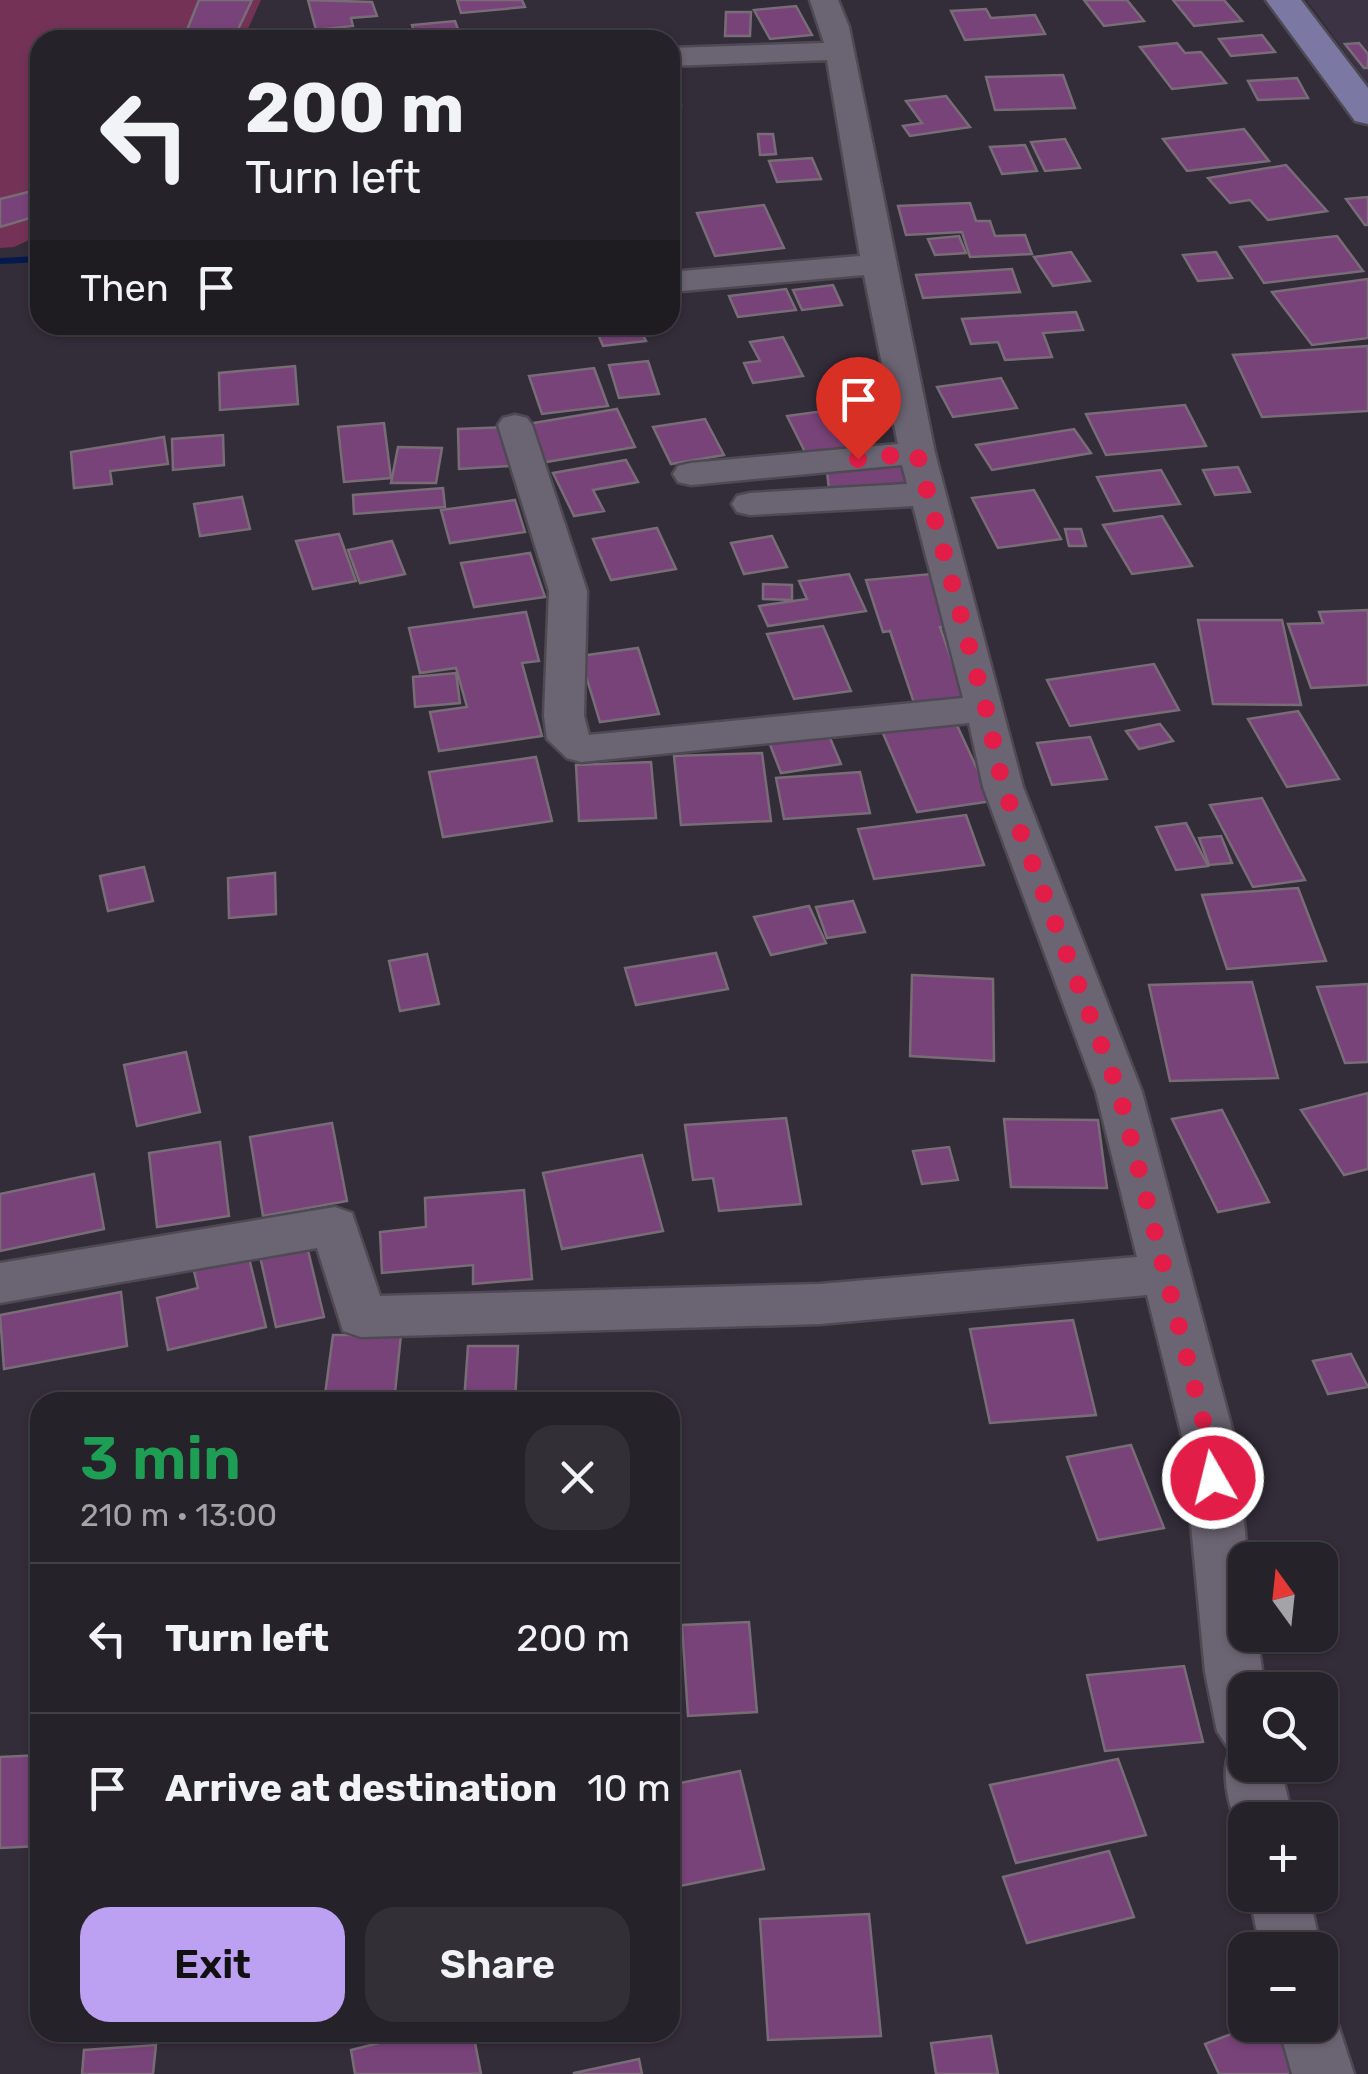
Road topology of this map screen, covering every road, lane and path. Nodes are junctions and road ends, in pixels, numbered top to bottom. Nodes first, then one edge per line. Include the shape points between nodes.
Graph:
1 (824, 0) edge
2 (1283, 0) edge
3 (839, 51) junction
4 (680, 57) edge
5 (1368, 114) edge
6 (878, 264) junction
7 (680, 281) edge
8 (514, 424) dead end
9 (917, 453) junction
10 (691, 474) dead end
11 (928, 494) junction
12 (750, 504) dead end
13 (986, 709) junction
14 (1166, 1274) junction
15 (0, 1283) edge
16 (1233, 1672) edge
17 (1314, 2042) edge
18 (1323, 2074) edge

1 - 3 street
2 - 5 main road
3 - 4 street
3 - 6 street
6 - 7 street
6 - 9 street
8 - 13 street via 568,591 564,716 567,739 581,749
9 - 10 street
9 - 11 street
11 - 12 street
11 - 13 street
13 - 14 street via 1003,786 1119,1092
14 - 15 street via 820,1304 360,1317 335,1226
14 - 16 street via 1208,1440
17 - 18 street

